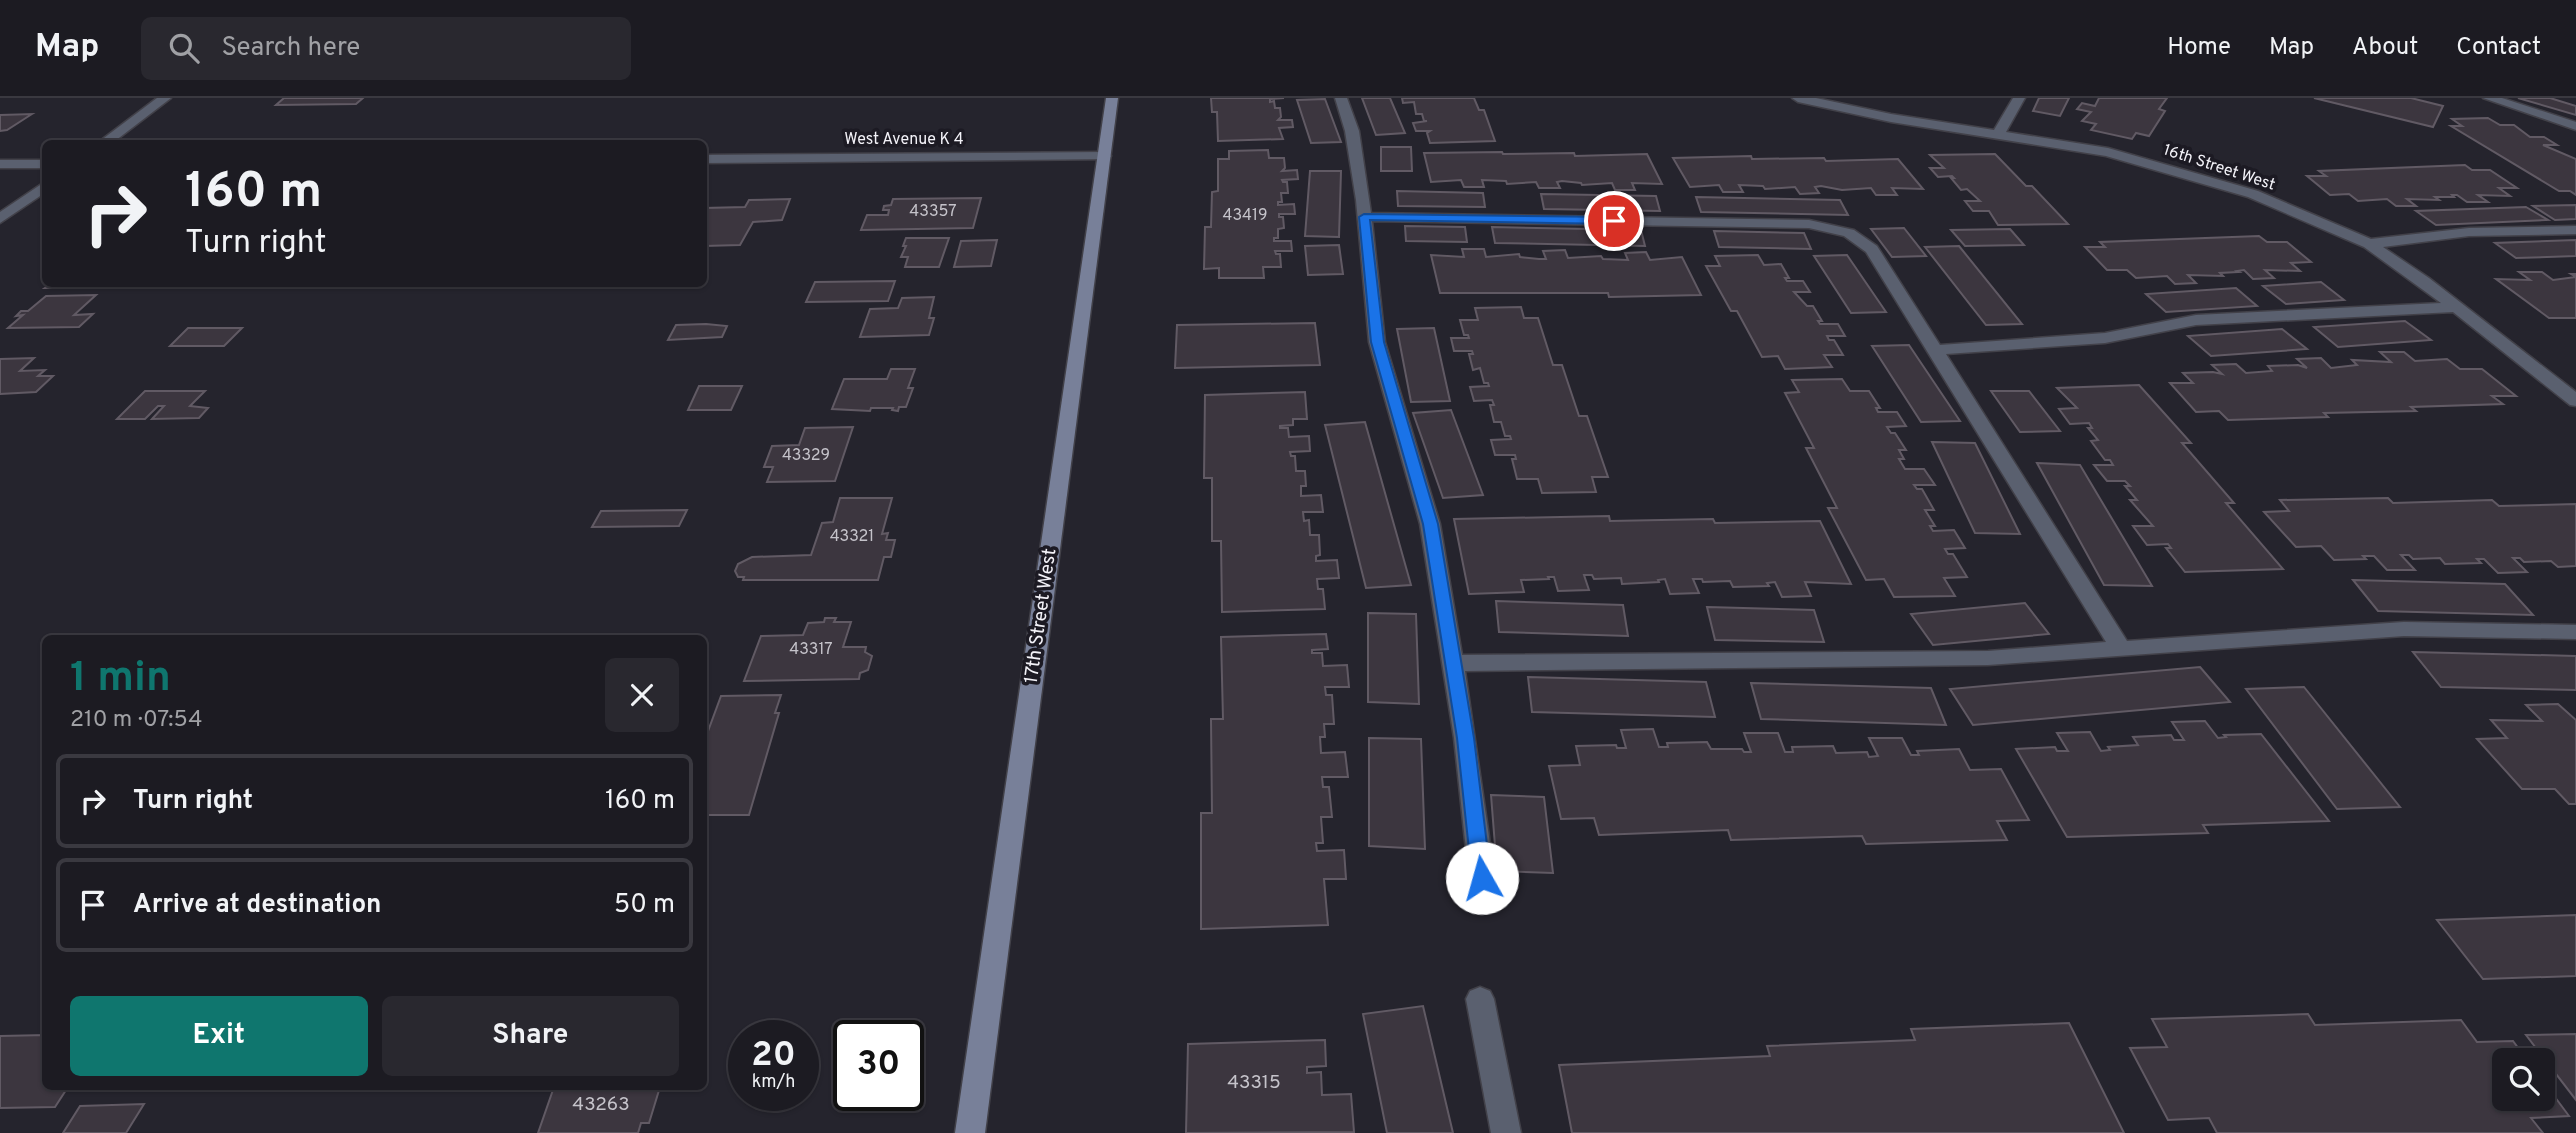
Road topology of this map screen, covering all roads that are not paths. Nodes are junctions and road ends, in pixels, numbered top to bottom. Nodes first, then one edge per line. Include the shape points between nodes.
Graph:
1 (165, 98) edge
2 (1112, 98) edge
3 (1340, 98) edge
4 (1798, 98) edge
5 (2019, 98) edge
6 (2489, 98) edge
7 (2576, 126) edge
8 (1999, 133) junction
9 (107, 140) edge
10 (1104, 156) junction
11 (707, 159) edge
12 (0, 164) edge
13 (42, 164) edge
14 (42, 188) edge
15 (1364, 217) junction
16 (0, 219) edge
17 (2576, 230) edge
18 (2369, 244) junction
19 (2457, 307) junction
20 (1935, 350) junction
21 (2576, 401) edge
22 (2576, 632) edge
23 (2121, 649) junction
24 (1453, 663) junction
25 (1482, 878) dead end
26 (1480, 999) dead end
27 (970, 1133) edge
28 (1506, 1133) edge

1 - 9 street
2 - 10 street, 17th Street West
3 - 15 street via 1352,131
4 - 8 street, 16th Street West via 1891,118
5 - 8 street
6 - 7 street
8 - 18 street, 16th Street West via 2108,152 2253,194
10 - 11 street, West Avenue K 4
10 - 27 street, 17th Street West
12 - 13 street
14 - 16 street
15 - 20 street via 1809,223 1849,233 1872,249
15 - 24 street via 1377,342 1430,524
17 - 18 street via 2469,232
18 - 19 street, 16th Street West
19 - 20 street via 2196,320 2105,338
19 - 21 street, 16th Street West
20 - 23 street
22 - 23 street via 2404,629
23 - 24 street via 1989,659
24 - 25 street
26 - 28 street

